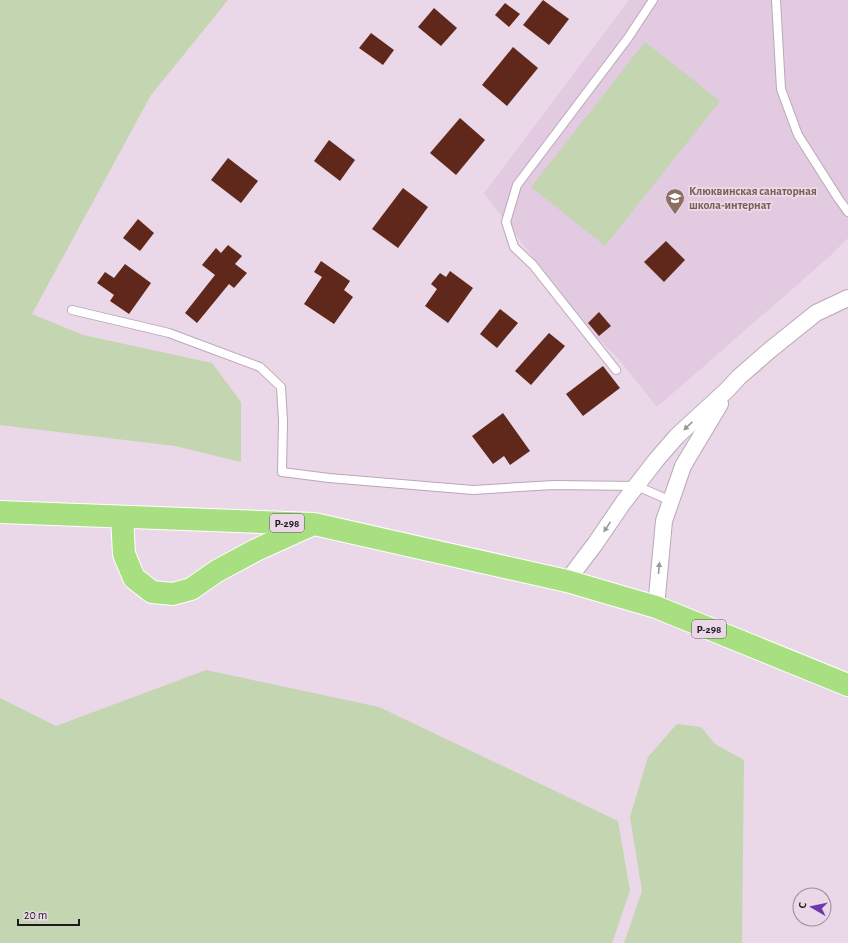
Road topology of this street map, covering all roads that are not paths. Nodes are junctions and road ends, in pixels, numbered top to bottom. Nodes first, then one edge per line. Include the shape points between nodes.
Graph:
1 (653, 0) edge
2 (776, 0) edge
3 (848, 212) edge
4 (848, 298) edge
5 (72, 310) dead end
6 (616, 370) dead end
7 (727, 390) junction
8 (637, 486) junction
9 (671, 501) junction
10 (0, 512) edge
11 (122, 516) junction
12 (314, 524) junction
13 (567, 581) junction
14 (656, 607) junction
15 (848, 685) edge

1 - 6 lane via 628,38 517,185 506,222 514,247 533,265
2 - 3 lane via 781,89 798,135
4 - 7 street via 816,313 770,350
5 - 8 lane via 169,333 260,367 280,387 283,421 282,472 473,490 553,485
7 -> 8 street via 677,436
7 - 9 street via 683,466
8 - 9 lane
8 -> 13 street
14 -> 9 street via 664,521
10 - 11 highway, Р-298
11 - 12 highway, Р-298
11 - 12 highway via 124,554 134,578 152,592 173,594 191,589 217,571 256,550
12 - 13 highway, Р-298
13 - 14 highway, Р-298
14 - 15 highway, Р-298

